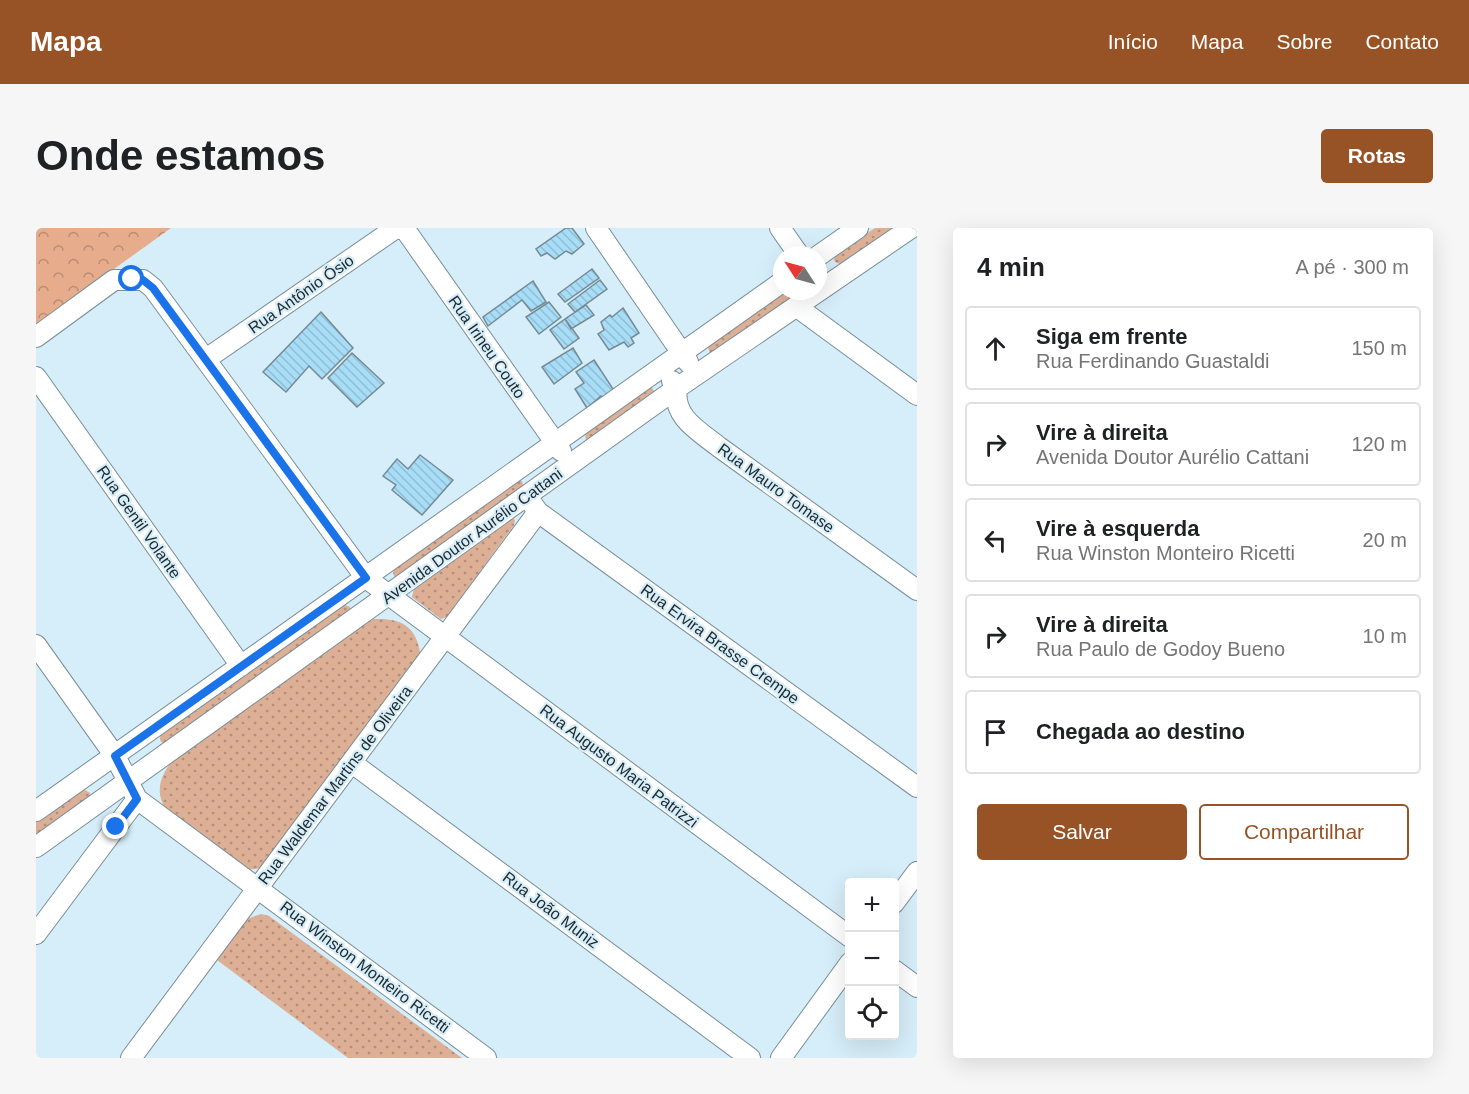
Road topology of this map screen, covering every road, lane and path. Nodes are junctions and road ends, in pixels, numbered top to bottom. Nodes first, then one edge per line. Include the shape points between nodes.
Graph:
1 (396, 228) edge
2 (404, 228) edge
3 (596, 228) edge
4 (780, 228) edge
5 (858, 228) edge
6 (910, 228) edge
7 (793, 246) edge
8 (827, 250) edge
9 (827, 282) edge
10 (773, 288) edge
11 (805, 300) edge
12 (797, 307) junction
13 (36, 337) edge
14 (682, 353) junction
15 (206, 359) junction
16 (663, 366) junction
17 (698, 375) junction
18 (36, 377) edge
19 (677, 388) junction
20 (917, 395) edge
21 (554, 442) junction
22 (571, 465) junction
23 (532, 504) junction
24 (366, 578) junction
25 (917, 590) edge
26 (389, 596) junction
27 (444, 636) junction
28 (36, 645) edge
29 (241, 666) junction
30 (115, 756) junction
31 (352, 763) junction
32 (917, 787) edge
33 (133, 791) junction
34 (36, 812) edge
35 (36, 847) edge
36 (917, 872) edge
37 (258, 888) junction
38 (899, 896) edge
39 (36, 934) edge
40 (845, 934) edge
41 (845, 969) edge
42 (899, 974) edge
43 (917, 987) edge
44 (131, 1058) edge
45 (486, 1058) edge
46 (750, 1058) edge
47 (781, 1058) edge

1 - 15 street, Rua Antônio Ósio
2 - 21 street, Rua Irineu Couto
3 - 14 street
4 - 7 street
5 - 8 street
6 - 9 street, Avenida Doutor Aurélio Cattani
10 - 14 street, Avenida Doutor Aurélio Cattani
11 - 12 street, Avenida Doutor Aurélio Cattani
12 - 17 street, Avenida Doutor Aurélio Cattani
12 - 20 street
13 - 15 street, Rua Augusto Maria Patrizzi via 114,280 143,280
14 - 16 street, Avenida Doutor Aurélio Cattani
14 - 17 street
15 - 24 street, Rua Augusto Maria Patrizzi
16 - 19 street, Rua Mauro Tomase
16 - 21 street, Avenida Doutor Aurélio Cattani
17 - 19 street, Avenida Doutor Aurélio Cattani
18 - 29 street, Rua Gentil Volante
19 - 22 street, Avenida Doutor Aurélio Cattani
19 - 25 street, Rua Mauro Tomase via 678,410 690,424
21 - 22 street, Rua Irineu Couto
21 - 24 street, Avenida Doutor Aurélio Cattani
22 - 23 street, Avenida Doutor Aurélio Cattani
23 - 26 street, Avenida Doutor Aurélio Cattani
23 - 27 street, Rua Waldemar Martins de Oliveira
23 - 32 street, Rua Ervira Brasse Crempe
24 - 26 street, Rua Augusto Maria Patrizzi
24 - 29 street, Avenida Doutor Aurélio Cattani
26 - 27 street, Rua Augusto Maria Patrizzi
26 - 33 street, Avenida Doutor Aurélio Cattani
27 - 31 street, Rua Waldemar Martins de Oliveira
27 - 40 street, Rua Augusto Maria Patrizzi
28 - 30 street, Rua Winston Monteiro Ricetti
29 - 30 street, Avenida Doutor Aurélio Cattani
30 - 33 street, Rua Winston Monteiro Ricetti
30 - 34 street, Avenida Doutor Aurélio Cattani
31 - 37 street, Rua Waldemar Martins de Oliveira
31 - 46 street, Rua João Muniz
33 - 35 street, Avenida Doutor Aurélio Cattani
33 - 37 street, Rua Winston Monteiro Ricetti
33 - 39 street
36 - 38 street
37 - 44 street, Rua Waldemar Martins de Oliveira
37 - 45 street, Rua Winston Monteiro Ricetti
41 - 47 street
42 - 43 street

